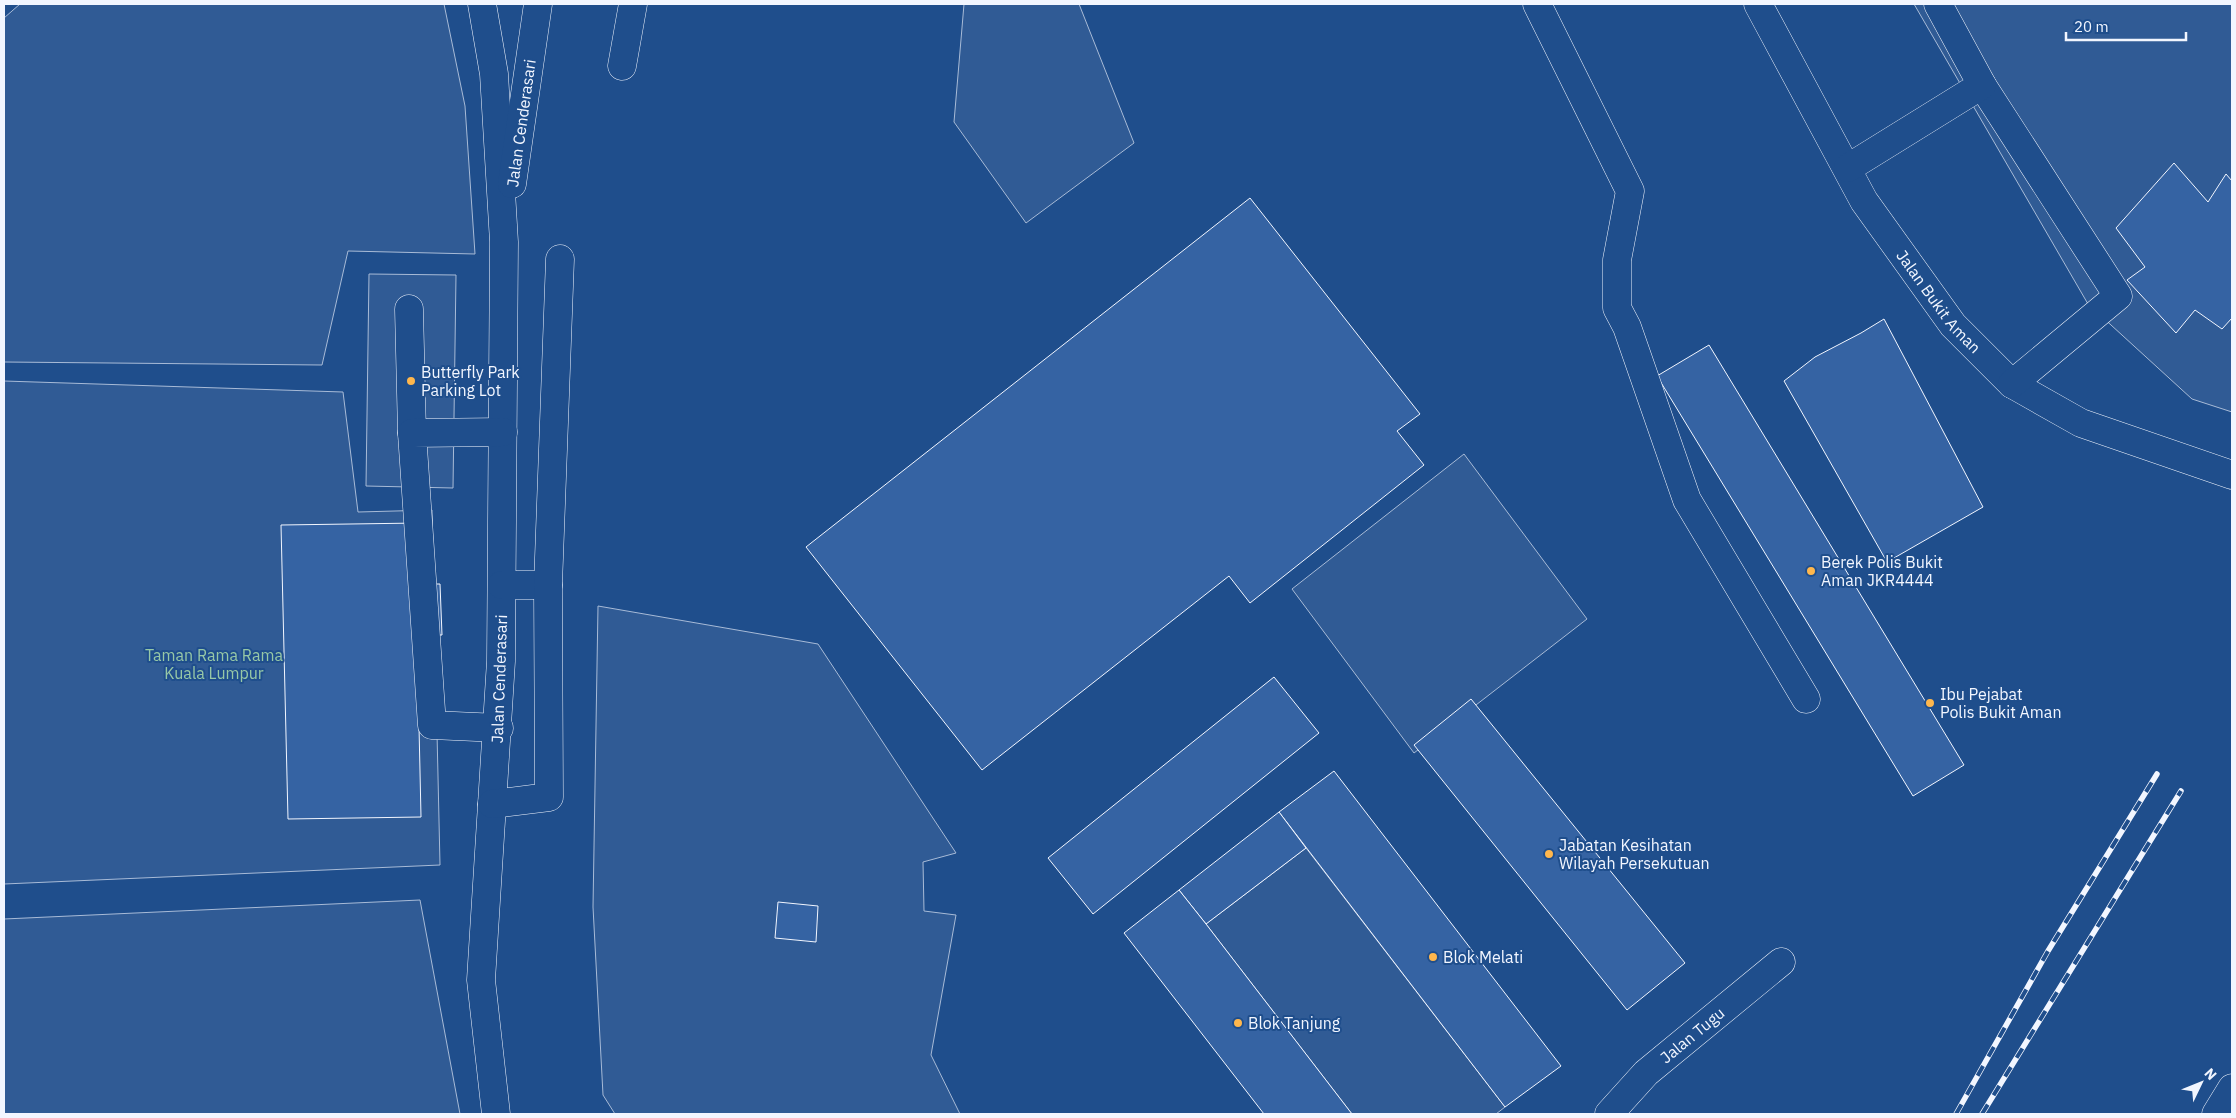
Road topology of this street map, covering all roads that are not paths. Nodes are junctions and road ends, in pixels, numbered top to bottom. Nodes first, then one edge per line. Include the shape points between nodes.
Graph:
1 (482, 4) edge
2 (538, 4) edge
3 (634, 4) edge
4 (1537, 4) edge
5 (1758, 4) edge
6 (1938, 4) edge
7 (622, 66) dead end
8 (1982, 85) junction
9 (1848, 168) junction
10 (504, 242) junction
11 (560, 259) dead end
12 (409, 308) dead end
13 (2012, 384) junction
14 (502, 432) junction
15 (412, 433) junction
16 (2232, 475) edge
17 (502, 585) junction
18 (548, 585) junction
19 (1806, 699) dead end
20 (499, 728) junction
21 (492, 804) junction
22 (1781, 962) dead end
23 (2232, 1088) edge
24 (496, 1114) edge
25 (1609, 1114) edge
26 (2216, 1114) edge

1 - 10 street, Jalan Cenderasari via 494,74
2 - 10 street, Jalan Cenderasari
3 - 7 street
4 - 19 street via 1630,191 1617,260 1617,308 1687,500
5 - 9 street, Jalan Bukit Aman
6 - 8 street
8 - 9 street
8 - 13 street via 2118,296
9 - 13 street, Jalan Bukit Aman via 1864,201 1953,325
10 - 14 street, Jalan Cenderasari
11 - 18 street
12 - 15 street
13 - 16 street, Jalan Bukit Aman via 2081,423
14 - 15 street
14 - 17 street, Jalan Cenderasari
15 - 20 street via 432,725
17 - 18 street
17 - 20 street, Jalan Cenderasari
18 - 21 street via 549,797
20 - 21 street, Jalan Cenderasari
21 - 24 street, Jalan Cenderasari via 482,980
22 - 25 street, Jalan Tugu via 1646,1073
23 - 26 street

